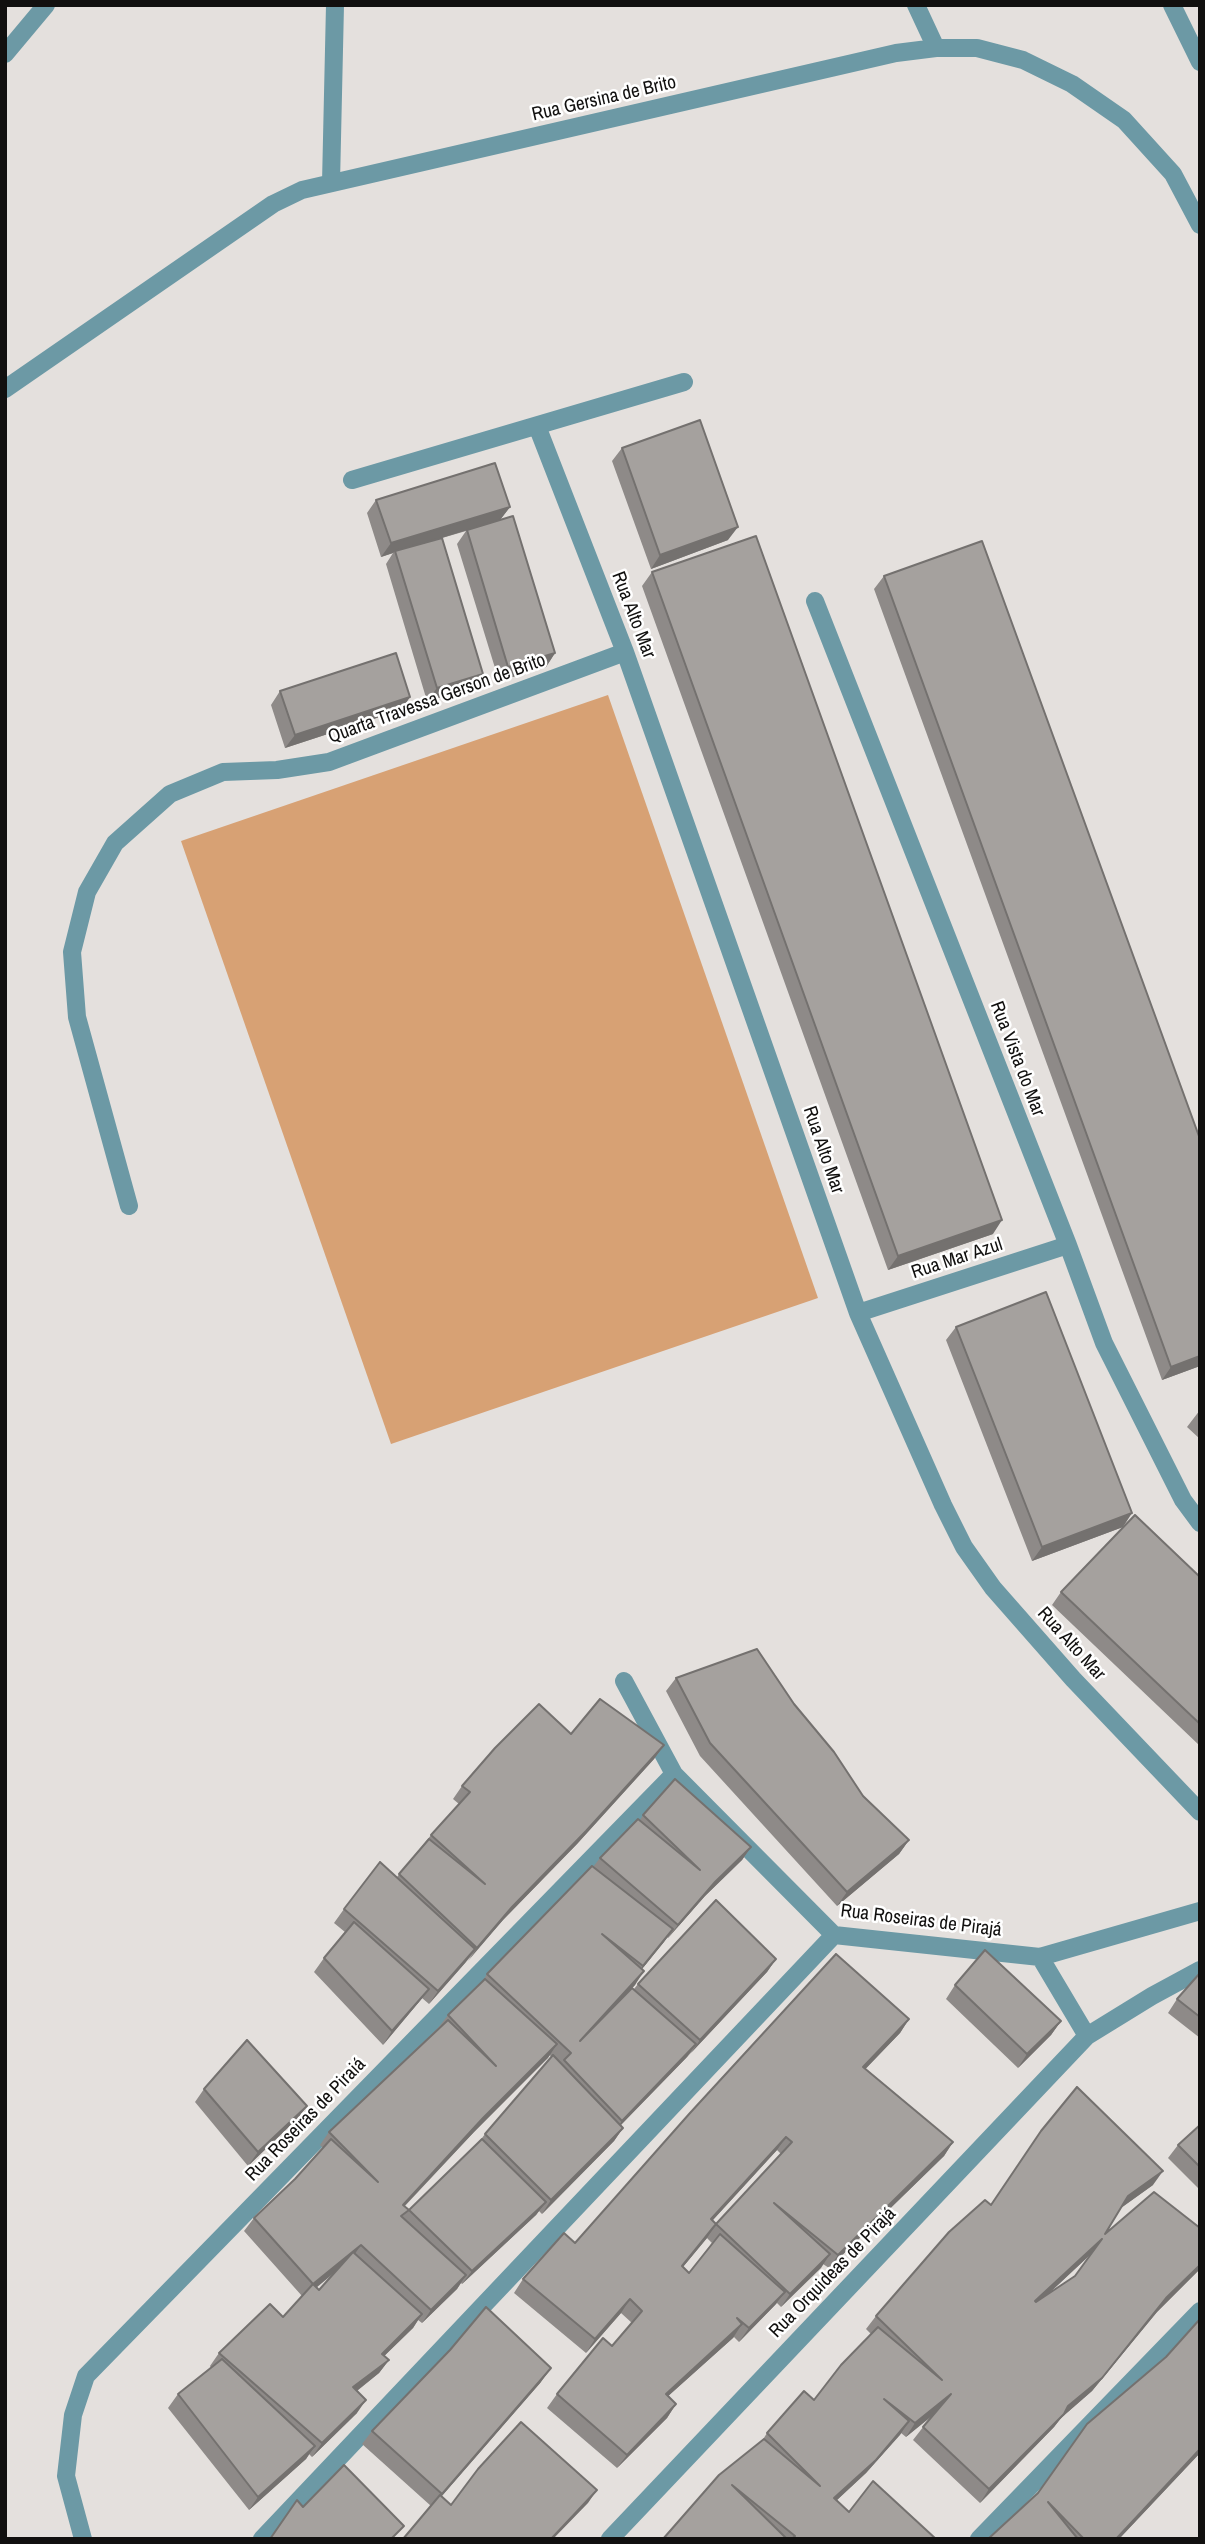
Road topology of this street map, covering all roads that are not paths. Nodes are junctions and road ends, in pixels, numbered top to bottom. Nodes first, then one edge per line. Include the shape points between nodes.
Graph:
1 (46, 5) edge
2 (335, 5) edge
3 (916, 5) edge
4 (1172, 5) edge
5 (936, 48) junction
6 (5, 54) edge
7 (1200, 62) edge
8 (331, 183) junction
9 (1200, 225) edge
10 (684, 382) dead end
11 (5, 389) edge
12 (537, 426) junction
13 (352, 480) dead end
14 (814, 601) dead end
15 (625, 652) junction
16 (129, 1206) dead end
17 (1068, 1245) junction
18 (858, 1313) junction
19 (1200, 1523) edge
20 (624, 1681) dead end
21 (674, 1774) junction
22 (1200, 1812) edge
23 (1200, 1911) edge
24 (834, 1935) junction
25 (1040, 1957) junction
26 (1200, 1970) edge
27 (1087, 2036) junction
28 (1200, 2311) edge
29 (83, 2539) edge
30 (262, 2539) edge
31 (610, 2539) edge
32 (979, 2539) edge

1 - 6 street
2 - 8 street
3 - 5 street
4 - 7 street
5 - 8 street, Rua Gersina de Brito via 896,53
5 - 9 street, Rua Gersina de Brito via 977,48 1023,60 1072,84 1124,120 1173,174
8 - 11 street, Rua Gersina de Brito via 272,204
10 - 12 street
12 - 13 street
12 - 15 street, Rua Alto Mar
14 - 17 street, Rua Vista do Mar
15 - 16 street, Quarta Travessa Gerson de Brito via 329,762 223,772 170,794 115,843 87,892 72,952 77,1017
15 - 18 street, Rua Alto Mar
17 - 18 street, Rua Mar Azul
17 - 19 street, Rua Vista do Mar via 1104,1343 1183,1500
18 - 22 street, Rua Alto Mar via 964,1547 993,1588 1073,1679
20 - 21 street, Rua Roseiras de Pirajá
21 - 24 street, Rua Roseiras de Pirajá
21 - 29 street, Rua Roseiras de Piraiá via 86,2376 73,2415 66,2476
23 - 25 street, Rua Roseiras de Pirajá
24 - 25 street, Rua Roseiras de Pirajá
24 - 30 street
25 - 27 street
26 - 27 street
27 - 31 street, Rua Orquideas de Pirajá
28 - 32 street

